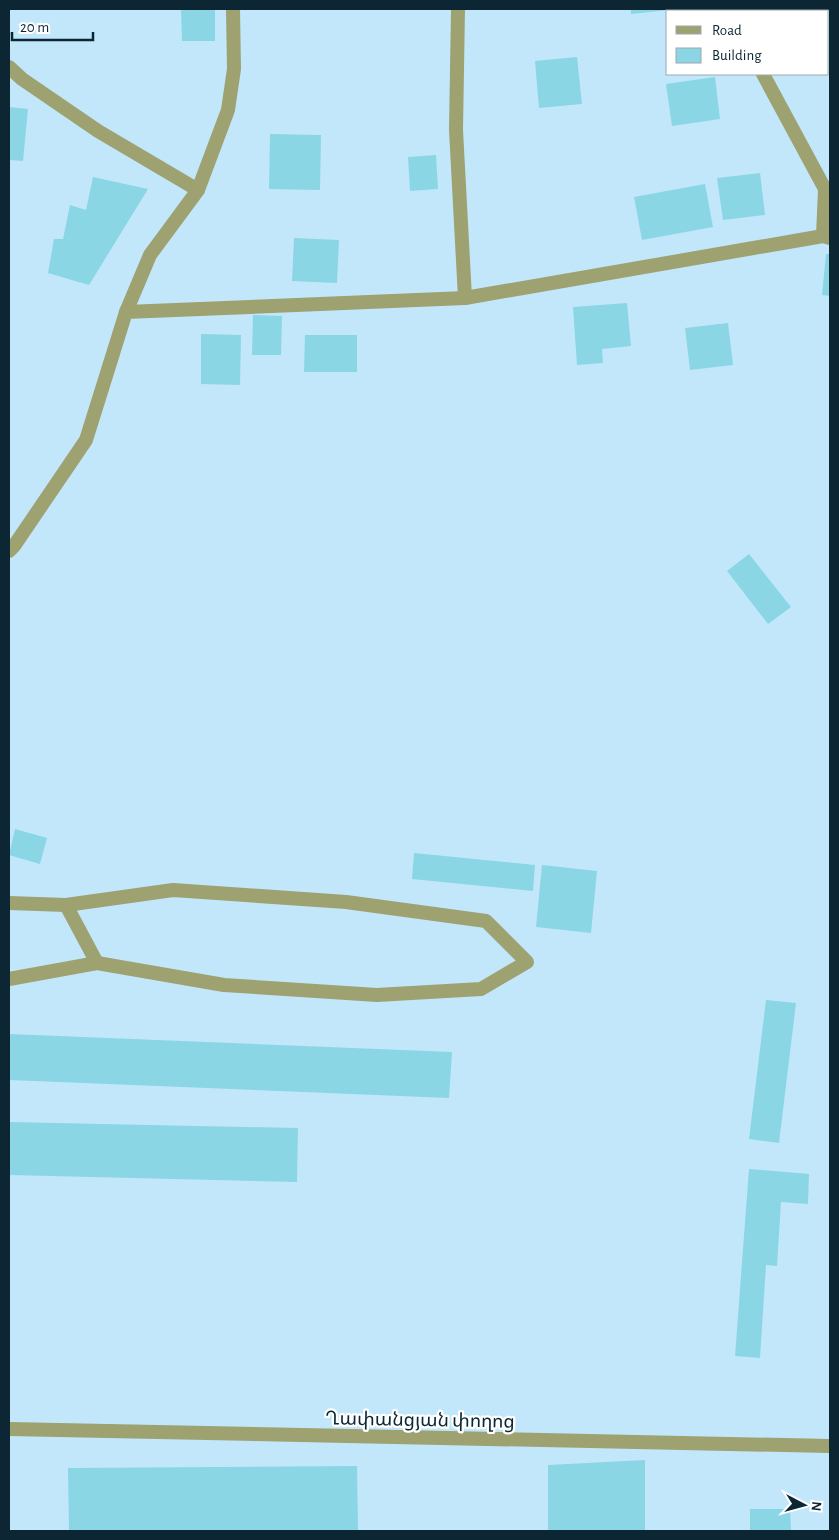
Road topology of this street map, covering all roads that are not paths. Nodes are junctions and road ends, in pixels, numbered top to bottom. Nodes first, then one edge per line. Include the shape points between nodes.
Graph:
1 (233, 9) edge
2 (458, 9) edge
3 (9, 67) edge
4 (764, 75) edge
5 (198, 190) junction
6 (826, 237) edge
7 (465, 298) junction
8 (126, 312) junction
9 (9, 551) edge
10 (9, 902) edge
11 (66, 905) junction
12 (97, 963) junction
13 (9, 979) edge
14 (9, 1429) edge
15 (830, 1446) edge

1 - 5 street via 234,69 228,110
2 - 7 street via 456,130
3 - 5 street via 98,131
4 - 6 street via 824,189
5 - 8 street via 150,255
6 - 7 street
7 - 8 street
8 - 9 street via 86,440
10 - 11 street
11 - 12 street
11 - 12 street via 173,890 346,902 486,921 527,962 481,989 377,995 224,985
12 - 13 street
14 - 15 street, Ղափանցյան փողոց

